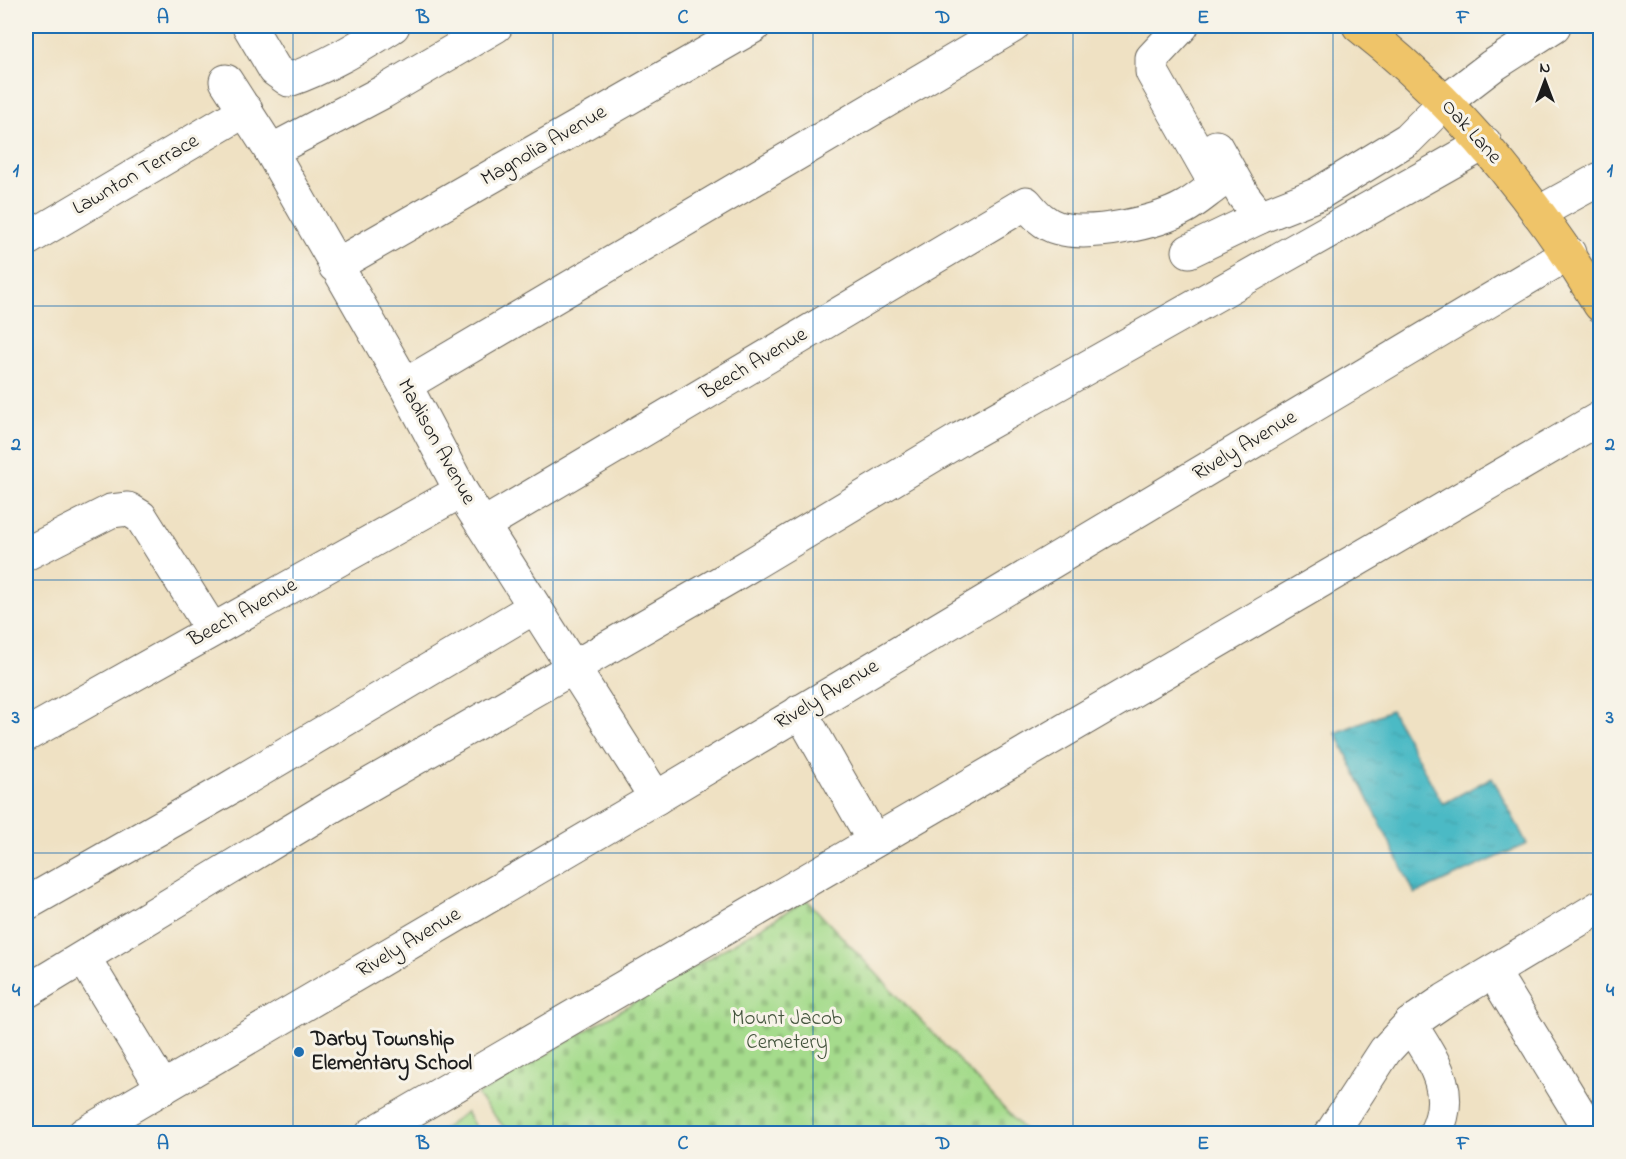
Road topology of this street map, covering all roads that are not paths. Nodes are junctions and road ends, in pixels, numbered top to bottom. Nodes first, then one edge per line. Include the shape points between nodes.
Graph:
1 (249, 26) edge
2 (393, 26) edge
3 (496, 26) edge
4 (754, 26) edge
5 (1013, 26) edge
6 (1359, 26) edge
7 (1554, 26) edge
8 (1176, 31) edge
9 (226, 81) dead end
10 (1444, 102) junction
11 (246, 110) junction
12 (1485, 143) junction
13 (271, 151) junction
14 (1600, 179) edge
15 (1538, 213) junction
16 (1260, 217) junction
17 (26, 240) edge
18 (1190, 251) dead end
19 (1569, 253) junction
20 (335, 266) junction
21 (1600, 305) edge
22 (405, 385) junction
23 (1600, 418) edge
24 (461, 491) junction
25 (483, 525) junction
26 (26, 554) edge
27 (533, 608) junction
28 (212, 630) junction
29 (574, 667) junction
30 (800, 711) junction
31 (26, 735) edge
32 (656, 798) junction
33 (874, 841) junction
34 (26, 904) edge
35 (1600, 907) edge
36 (84, 958) junction
37 (1493, 972) junction
38 (26, 992) edge
39 (1410, 1024) junction
40 (163, 1088) junction
41 (98, 1130) edge
42 (372, 1134) edge
43 (1331, 1134) edge
44 (1435, 1134) edge
45 (1592, 1134) edge

1 - 2 street via 275,70 289,80 343,57
3 - 13 street
4 - 20 street, Magnolia Avenue
5 - 22 street
6 - 10 main road, Oak Lane
7 - 10 street
8 - 16 street via 1168,51 1177,80
8 - 25 street, Beech Avenue via 1152,58 1152,72 1216,185 1185,207 1155,219 1085,232 1058,228 1037,217 1026,203
9 - 11 street, Madison Avenue
10 - 12 main road, Oak Lane
10 - 16 street via 1408,139 1318,194
11 - 13 street, Madison Avenue
11 - 17 street, Lawnton Terrace
12 - 15 main road, Oak Lane
12 - 29 street via 962,438
13 - 20 street, Madison Avenue
14 - 15 street
15 - 19 main road, Oak Lane
16 - 18 street
19 - 21 main road, Oak Lane
19 - 30 street, Rively Avenue
20 - 22 street, Madison Avenue
22 - 24 street, Madison Avenue
23 - 33 street
24 - 25 street, Madison Avenue
24 - 28 street, Beech Avenue
25 - 27 street, Madison Avenue
26 - 28 street via 111,511 128,509 141,517
27 - 29 street, Madison Avenue
27 - 34 street
28 - 31 street, Beech Avenue
29 - 32 street, Madison Avenue
29 - 36 street via 334,805
30 - 32 street, Rively Avenue
30 - 33 street
32 - 40 street, Rively Avenue
33 - 42 street
35 - 37 street
36 - 38 street
36 - 40 street
37 - 39 street
37 - 45 street
39 - 43 street via 1385,1051
39 - 44 street via 1441,1079 1444,1113
40 - 41 street, Rively Avenue

